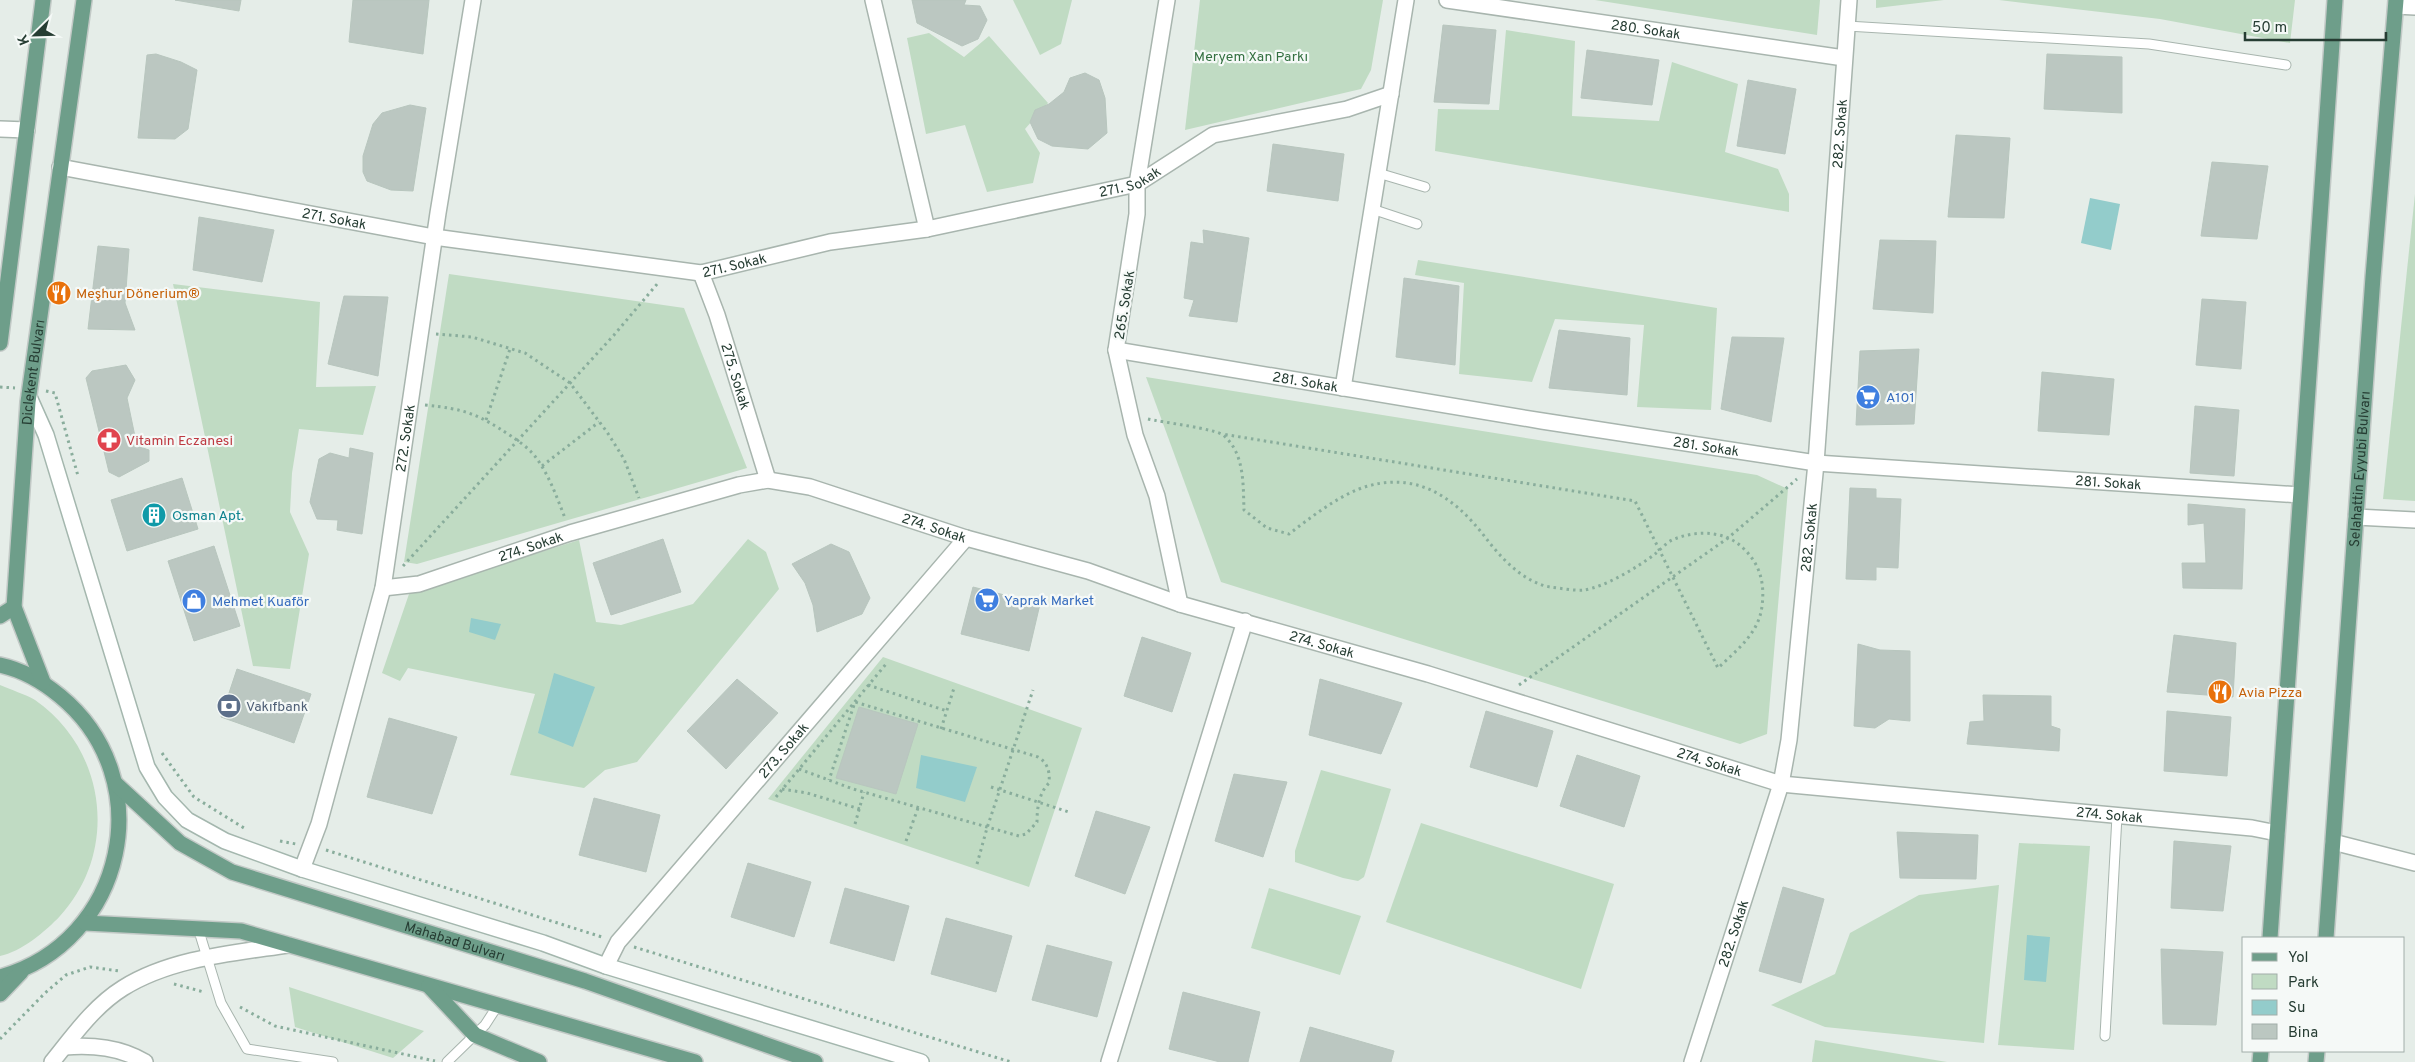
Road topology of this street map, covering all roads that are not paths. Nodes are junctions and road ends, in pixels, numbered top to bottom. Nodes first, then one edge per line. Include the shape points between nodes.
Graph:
1 (43, 0) edge
2 (84, 0) edge
3 (473, 0) edge
4 (873, 0) edge
5 (1167, 0) edge
6 (1406, 0) edge
7 (1447, 0) edge
8 (1849, 0) edge
9 (2335, 0) edge
10 (2396, 3) edge
11 (2415, 7) edge
12 (1847, 26) junction
13 (1844, 58) junction
14 (2286, 65) dead end
15 (1390, 94) junction
16 (0, 129) edge
17 (27, 130) junction
18 (60, 167) junction
19 (1378, 173) junction
20 (1137, 184) junction
21 (1425, 187) dead end
22 (1372, 209) junction
23 (1418, 224) dead end
24 (927, 229) junction
25 (434, 237) junction
26 (701, 273) junction
27 (0, 343) edge
28 (1116, 350) junction
29 (1343, 388) junction
30 (30, 393) junction
31 (1816, 463) junction
32 (768, 480) junction
33 (2300, 495) junction
34 (2356, 517) junction
35 (2415, 520) edge
36 (966, 538) junction
37 (383, 588) junction
38 (1180, 604) junction
39 (14, 606) junction
40 (0, 616) edge
41 (1245, 621) junction
42 (0, 664) edge
43 (43, 682) junction
44 (116, 784) junction
45 (1780, 784) junction
46 (2117, 816) junction
47 (2277, 833) junction
48 (2333, 842) junction
49 (2415, 863) edge
50 (302, 869) junction
51 (85, 923) junction
52 (198, 928) junction
53 (2270, 937) edge
54 (2326, 937) edge
55 (288, 944) junction
56 (205, 958) junction
57 (606, 966) junction
58 (21, 972) junction
59 (0, 977) edge
60 (428, 985) junction
61 (0, 994) edge
62 (498, 1005) junction
63 (475, 1035) junction
64 (2105, 1036) dead end
65 (65, 1047) junction
66 (52, 1062) edge
67 (145, 1062) edge
68 (333, 1062) edge
69 (447, 1062) edge
70 (539, 1062) edge
71 (695, 1062) edge
72 (815, 1062) edge
73 (921, 1062) edge
74 (1109, 1062) edge
75 (1692, 1062) edge

1 - 17 main road
2 - 18 main road, Diclekent Bulvarı
3 - 25 street, 272. Sokak
4 - 24 street
5 - 20 street, 265. Sokak
6 - 15 street
7 - 13 street, 280. Sokak
8 - 12 street, 282. Sokak
9 - 33 main road
10 - 11 street
10 - 34 main road, Selahattin Eyyubi Bulvarı via 2372,277
12 - 13 street, 282. Sokak
12 - 14 lane via 2149,44
13 - 31 street, 282. Sokak
15 - 19 street
15 - 20 street, 271. Sokak via 1347,109 1213,135
16 - 17 street
17 - 27 main road
18 - 25 street, 271. Sokak
18 - 30 main road, Diclekent Bulvarı
19 - 21 lane
19 - 22 street
20 - 24 street, 271. Sokak
20 - 28 street, 265. Sokak via 1138,214
22 - 23 lane
22 - 29 street
24 - 26 street, 271. Sokak via 830,242
25 - 26 street, 271. Sokak
25 - 37 street, 272. Sokak
26 - 32 street, 275. Sokak
28 - 29 street, 281. Sokak
28 - 38 street, 265. Sokak via 1135,435 1157,496
29 - 31 street, 281. Sokak
30 - 39 main road, Diclekent Bulvarı
30 - 50 street via 46,434 147,767 165,797 187,820 225,841
31 - 33 street, 281. Sokak
31 - 45 street, 282. Sokak via 1789,740
32 - 36 street, 274. Sokak via 810,487
32 - 37 street, 274. Sokak via 739,485 570,533 419,584
33 - 47 main road
34 - 35 street
34 - 48 main road, Selahattin Eyyubi Bulvarı
36 - 38 street, 274. Sokak via 1088,572
36 - 57 street, 273. Sokak via 618,942
37 - 50 street, 272. Sokak via 319,824
38 - 41 street, 274. Sokak
39 - 40 main road
39 - 43 main road, Diclekent Bulvarı
41 - 45 street, 274. Sokak
41 - 74 street
42 - 43 main road
43 - 44 main road via 76,710 101,744
44 - 51 main road via 120,833 116,852 109,881
44 - 72 main road, Mahabad Bulvarı via 180,842 232,872 584,980
45 - 46 street, 274. Sokak
45 - 75 street, 282. Sokak
46 - 47 street, 274. Sokak
46 - 64 lane
47 - 53 main road
48 - 49 street
48 - 54 main road, Selahattin Eyyubi Bulvarı
50 - 57 street via 543,943
51 - 52 main road
51 - 58 main road via 56,951
52 - 55 main road via 241,931
52 - 56 lane
55 - 56 street
55 - 60 main road
56 - 65 street via 145,977 122,989 95,1011
56 - 68 lane via 221,1003 248,1048
57 - 73 street
58 - 59 main road
58 - 61 main road
60 - 62 main road
60 - 63 main road
62 - 63 lane
62 - 71 main road
63 - 69 lane
63 - 70 main road
65 - 66 street
65 - 67 street via 93,1046 128,1053

